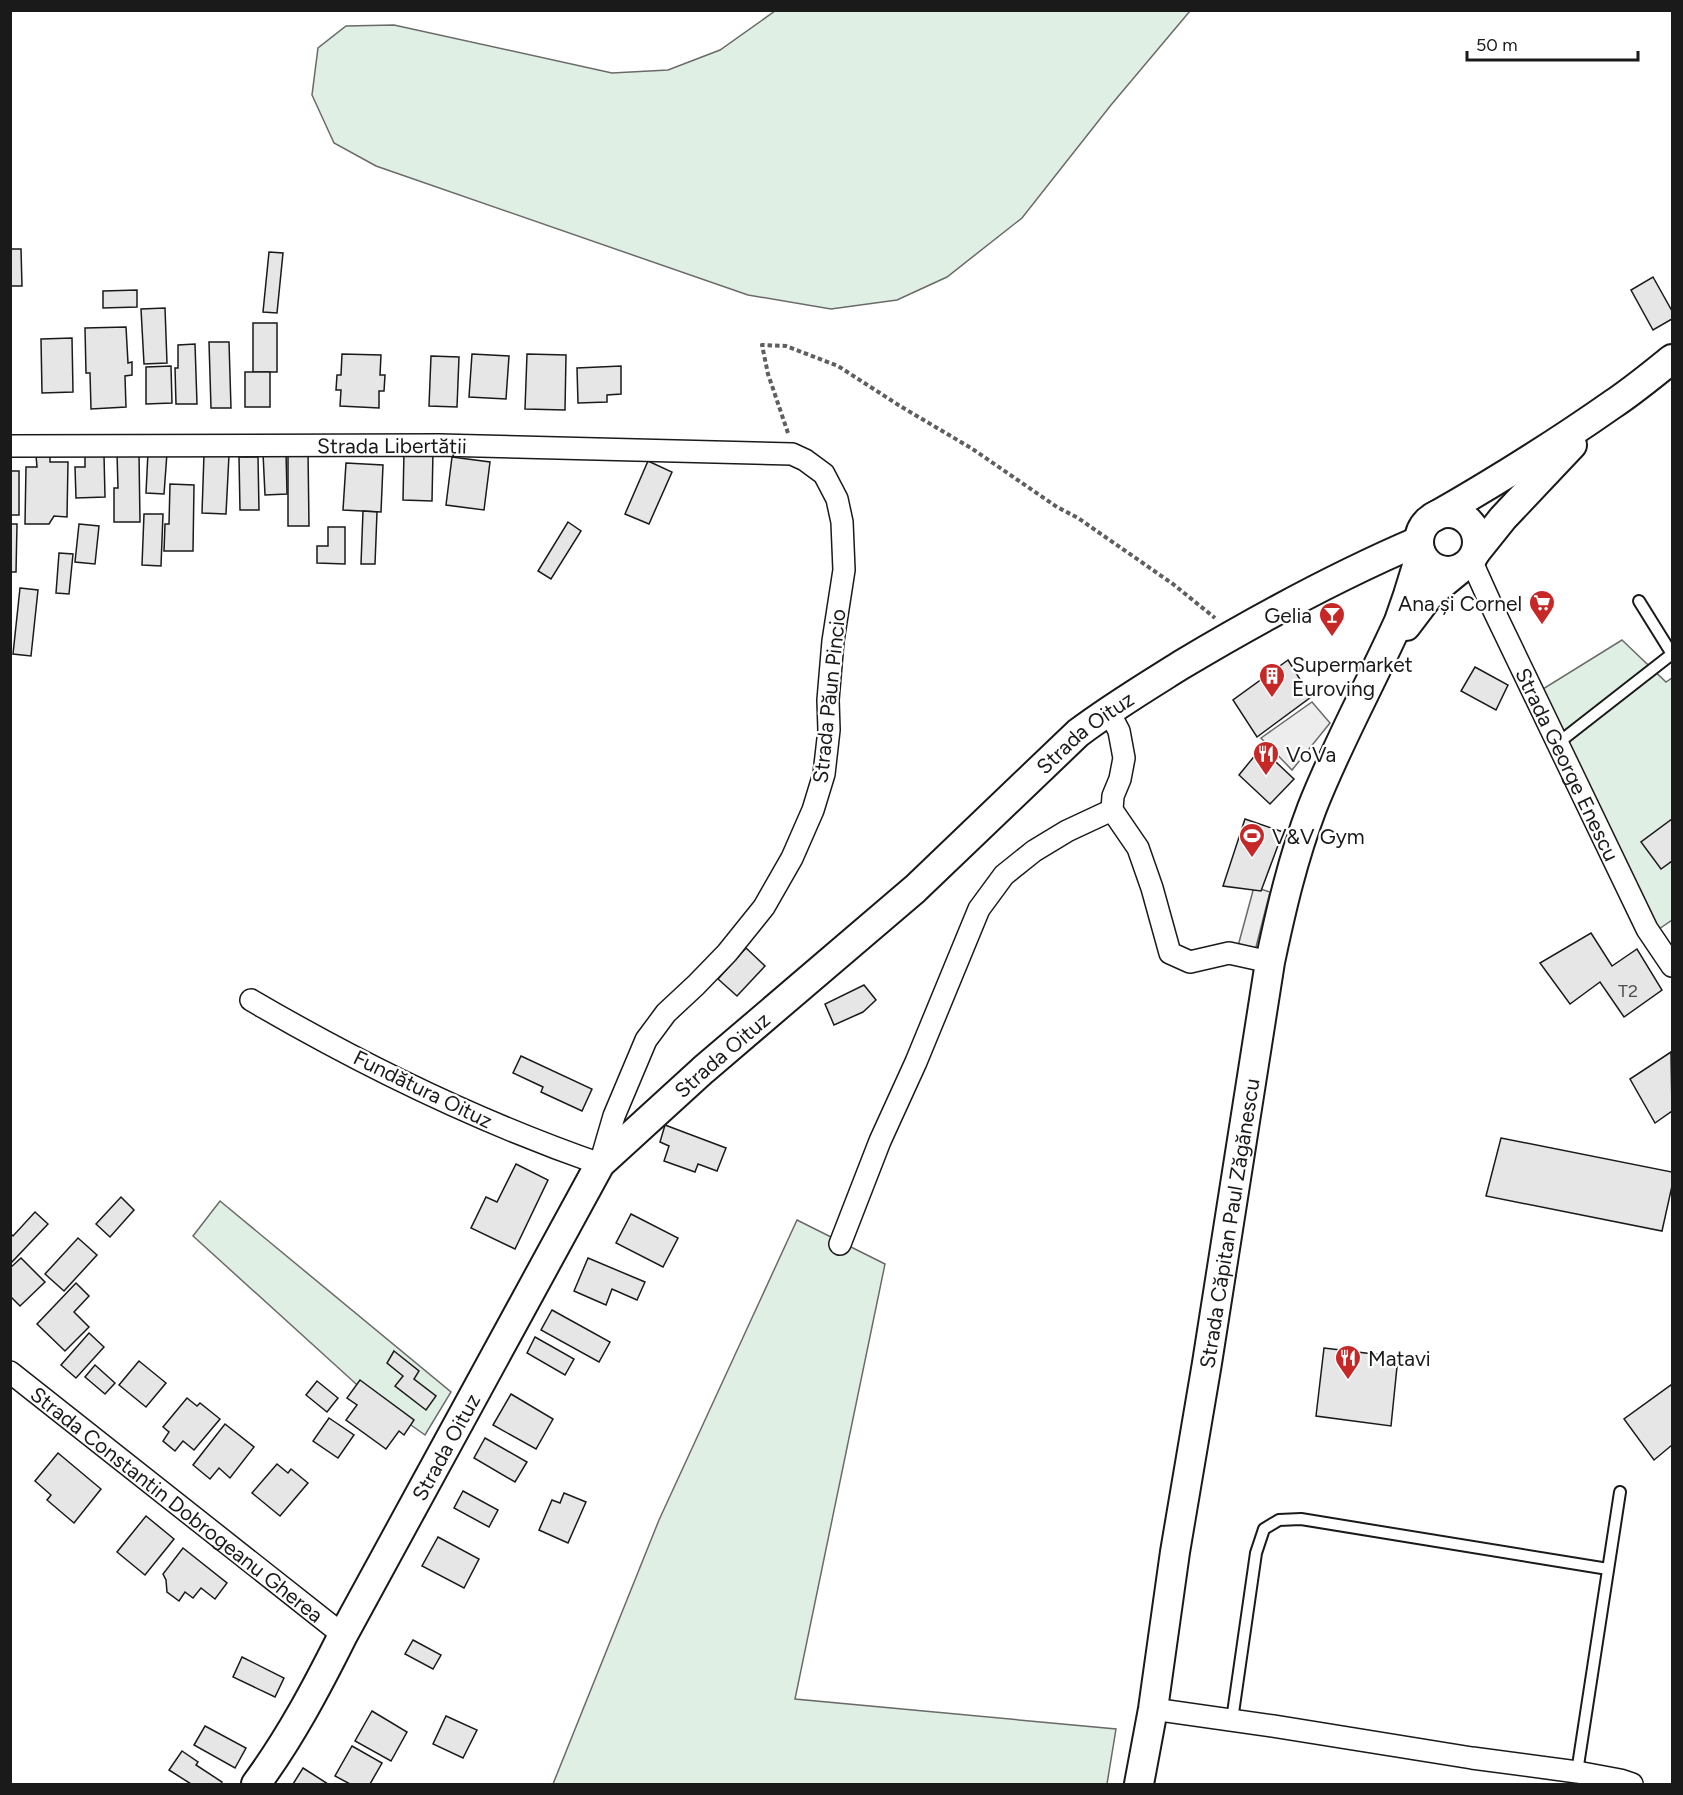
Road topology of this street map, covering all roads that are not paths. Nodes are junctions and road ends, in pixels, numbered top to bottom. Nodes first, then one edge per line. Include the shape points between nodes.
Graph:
1 (1672, 359) edge
2 (1614, 403) junction
3 (10, 446) edge
4 (774, 453) joint
5 (1434, 517) junction
6 (1420, 547) junction
7 (1470, 560) junction
8 (1639, 601) dead end
9 (1374, 675) junction
10 (1108, 710) junction
11 (1558, 743) junction
12 (1112, 810) junction
13 (1664, 936) edge
14 (1270, 962) junction
15 (1672, 966) edge
16 (251, 1000) dead end
17 (600, 1164) junction
18 (840, 1244) dead end
19 (10, 1372) edge
20 (1620, 1492) dead end
21 (1608, 1569) junction
22 (343, 1635) junction
23 (1153, 1709) junction
24 (1232, 1720) junction
25 (1577, 1772) junction
26 (256, 1785) edge
27 (1139, 1785) edge
28 (1632, 1785) edge

1 - 2 main road, Strada Căpitan Paul Zăgănescu
2 - 5 main road, Strada Căpitan Paul Zăgănescu
2 - 7 main road, Strada Căpitan Paul Zăgănescu via 1522,496
3 - 4 street, Strada Libertății via 439,445
4 - 17 street, Strada Păun Pincio via 792,454 824,474 837,498 842,522 843,570 833,641 825,774 792,858 764,907 646,1040 614,1116
5 - 6 main road, Strada Căpitan Paul Zăgănescu via 1421,531
5 - 7 main road via 1460,515 1473,527 1477,544
6 - 7 main road via 1426,560 1439,570 1456,570
6 - 9 main road, Strada Căpitan Paul Zăgănescu via 1405,604
6 - 10 main road, Strada Oituz via 1352,570 1234,633
7 - 9 main road, Strada Căpitan Paul Zăgănescu via 1431,593
7 - 11 street, Strada George Enescu
8 - 11 lane via 1671,654
9 - 14 main road, Strada Căpitan Paul Zăgănescu via 1312,808 1291,871
10 - 12 street via 1119,731 1125,758
10 - 17 main road, Strada Oituz via 1078,733 915,889 703,1070
11 - 13 street, Strada George Enescu via 1647,929
12 - 14 street via 1138,848 1170,953 1190,962 1229,953
12 - 18 street via 1034,851 1004,875 979,909
13 - 15 street, Strada George Enescu
14 - 23 main road, Strada Căpitan Paul Zăgănescu
16 - 17 street, Fundătura Oituz via 426,1092 509,1130
17 - 22 main road, Strada Oituz
19 - 22 street, Strada Constantin Dobrogeanu Gherea
20 - 21 lane
21 - 24 lane via 1301,1519 1280,1520 1264,1529 1256,1553
21 - 25 lane
22 - 26 main road, Strada Oituz via 288,1738
23 - 24 street
23 - 27 main road, Strada Căpitan Paul Zăgănescu
24 - 25 street
25 - 28 street

